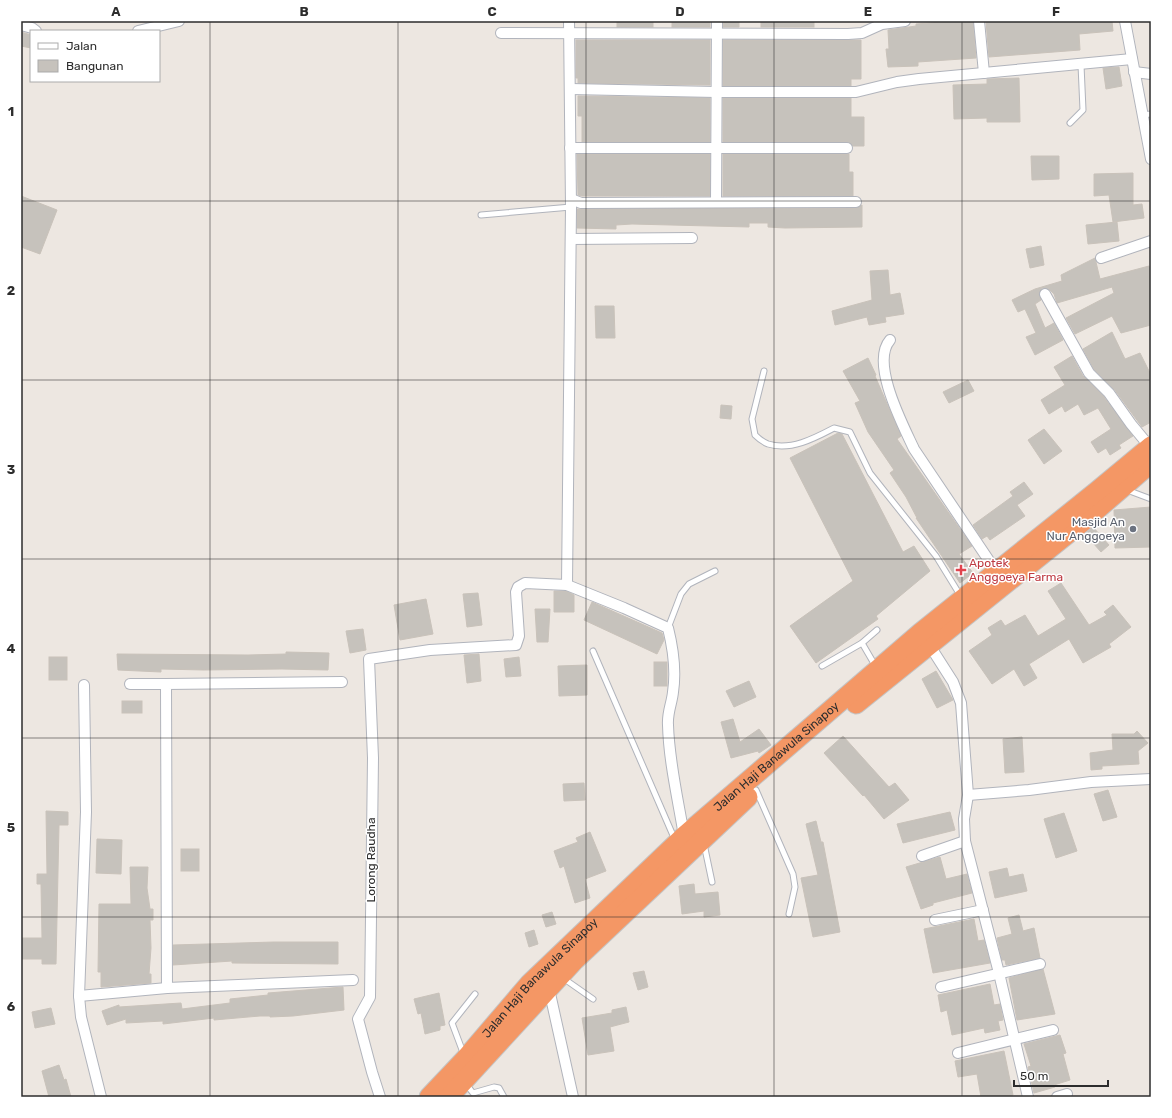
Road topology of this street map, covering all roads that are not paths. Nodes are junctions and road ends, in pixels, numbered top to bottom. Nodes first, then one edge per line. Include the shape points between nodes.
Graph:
1 (179, 21) edge
2 (569, 21) edge
3 (717, 21) edge
4 (904, 21) edge
5 (979, 21) edge
6 (1125, 21) edge
7 (21, 25) edge
8 (35, 30) edge
9 (142, 30) edge
10 (501, 32) dead end
11 (569, 33) junction
12 (717, 33) junction
13 (1132, 59) junction
14 (1081, 65) junction
15 (1134, 72) junction
16 (984, 73) junction
17 (1151, 74) edge
18 (570, 89) junction
19 (716, 92) junction
20 (1147, 115) edge
21 (1070, 123) dead end
22 (570, 148) junction
23 (716, 148) junction
24 (847, 148) dead end
25 (1151, 159) edge
26 (716, 202) junction
27 (856, 202) dead end
28 (571, 203) junction
29 (481, 215) dead end
30 (692, 238) dead end
31 (570, 239) junction
32 (1151, 242) edge
33 (1101, 258) dead end
34 (1045, 294) dead end
35 (890, 340) dead end
36 (764, 371) dead end
37 (1151, 452) edge
38 (1122, 489) junction
39 (1151, 499) edge
40 (1071, 522) junction
41 (715, 571) dead end
42 (996, 571) junction
43 (567, 585) junction
44 (963, 599) junction
45 (668, 628) junction
46 (877, 630) dead end
47 (862, 643) junction
48 (930, 646) junction
49 (593, 650) dead end
50 (822, 666) dead end
51 (877, 670) junction
52 (342, 682) dead end
53 (130, 684) dead end
54 (166, 684) junction
55 (84, 686) dead end
56 (1151, 778) edge
57 (756, 790) junction
58 (968, 795) junction
59 (680, 839) junction
60 (703, 839) junction
61 (965, 841) junction
62 (922, 856) dead end
63 (712, 882) dead end
64 (983, 910) junction
65 (789, 914) dead end
66 (935, 920) dead end
67 (1040, 964) dead end
68 (999, 973) junction
69 (353, 980) dead end
70 (555, 983) junction
71 (941, 987) dead end
72 (167, 988) junction
73 (475, 994) dead end
74 (79, 996) junction
75 (593, 999) dead end
76 (1053, 1030) dead end
77 (1014, 1039) junction
78 (958, 1053) dead end
79 (465, 1059) junction
80 (464, 1082) junction
81 (1067, 1094) dead end
82 (101, 1097) edge
83 (380, 1097) edge
84 (429, 1097) edge
85 (449, 1097) edge
86 (504, 1097) edge
87 (573, 1097) edge
88 (1028, 1097) edge
89 (1057, 1097) edge

1 - 9 street
2 - 11 street
3 - 12 street
4 - 12 street via 882,24 862,33
5 - 16 street
6 - 13 street
7 - 8 street
10 - 11 street
11 - 12 street
11 - 18 street
12 - 19 street
13 - 14 street
13 - 15 street
14 - 16 street
14 - 21 lane via 1083,110
15 - 17 street
15 - 20 street
16 - 19 street via 897,82 856,92
18 - 19 street
18 - 22 street
19 - 23 street
20 - 25 street
22 - 23 street
22 - 28 street
23 - 24 street
23 - 26 street
26 - 27 street
26 - 28 street
28 - 29 lane
28 - 31 street
30 - 31 street
31 - 43 street
32 - 33 street
34 - 37 street via 1090,373 1109,393
35 - 42 street via 886,344 883,358 886,379 908,434 923,462
36 - 44 lane via 752,419 754,435 767,444 782,445 806,442 834,428 850,432 870,473 936,556
37 - 38 highway, Jalan Haji Banawula Sinapoy
37 - 40 highway, Jalan Haji Banawula Sinapoy
38 - 39 lane
38 - 40 highway, Jalan Haji Banawula Sinapoy
40 - 42 highway, Jalan Haji Banawula Sinapoy
40 - 48 highway, Jalan Haji Banawula Sinapoy
41 - 45 lane via 689,584 681,594
42 - 44 highway, Jalan Haji Banawula Sinapoy
43 - 45 street
43 - 83 street, Lorong Raudha via 525,583 518,587 515,602 519,636 516,645 430,650 369,659 373,758 370,997 358,1019
44 - 51 highway, Jalan Haji Banawula Sinapoy
45 - 59 street via 674,684 668,714
46 - 47 lane
47 - 50 lane
47 - 51 lane
48 - 57 highway, Jalan Haji Banawula Sinapoy via 867,695
48 - 58 street via 953,682 959,697
49 - 59 lane via 652,791
51 - 59 highway, Jalan Haji Banawula Sinapoy
52 - 54 street
53 - 54 street
54 - 72 street
55 - 74 street via 86,812
56 - 58 street
57 - 60 highway, Jalan Haji Banawula Sinapoy
57 - 65 lane via 793,874 795,887
58 - 61 street via 964,819
59 - 79 highway, Jalan Haji Banawula Sinapoy via 530,983
60 - 63 lane
60 - 70 highway, Jalan Haji Banawula Sinapoy via 587,949
61 - 62 street
61 - 64 street
64 - 66 street
64 - 68 street
67 - 68 street
68 - 71 street
68 - 77 street
69 - 72 street
70 - 75 lane
70 - 80 highway, Jalan Haji Banawula Sinapoy
70 - 87 street
72 - 74 street
73 - 79 lane via 452,1023
74 - 82 street via 81,1016
76 - 77 street
77 - 78 street
77 - 88 street
79 - 84 highway, Jalan Haji Banawula Sinapoy
80 - 85 highway, Jalan Haji Banawula Sinapoy
80 - 86 lane via 473,1093 494,1087 499,1088
81 - 89 street

